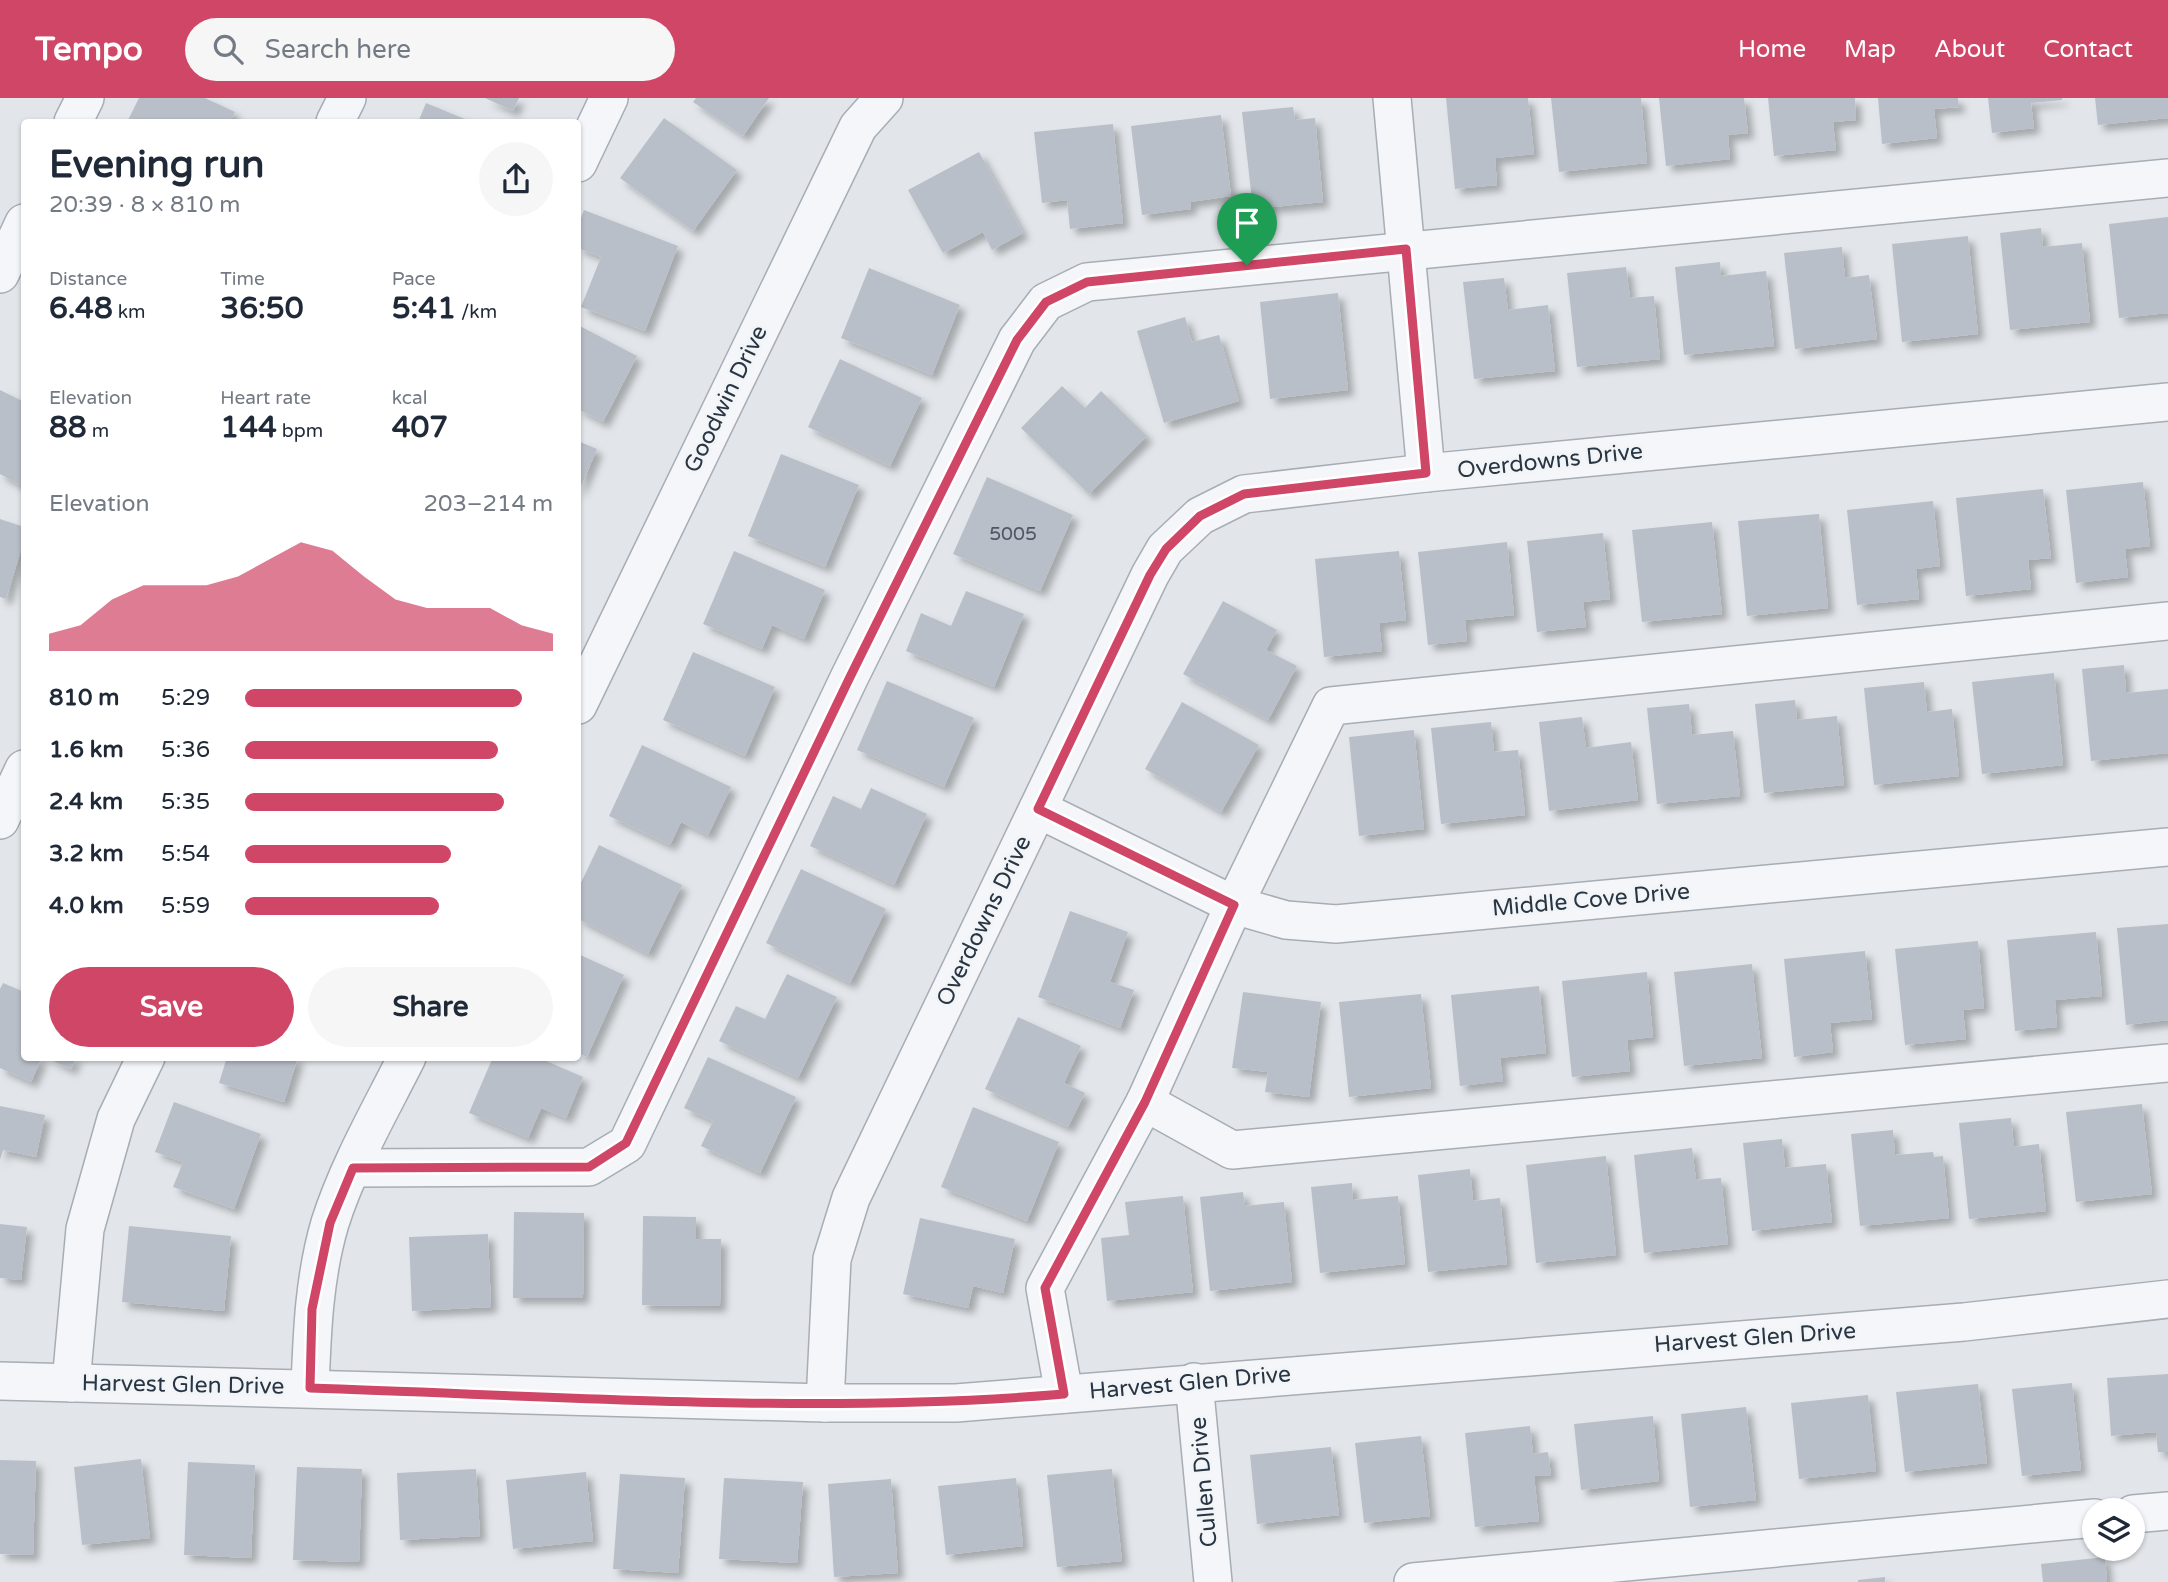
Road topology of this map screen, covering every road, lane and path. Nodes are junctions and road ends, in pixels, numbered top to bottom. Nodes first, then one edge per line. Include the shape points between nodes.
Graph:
1 (85, 98) edge
2 (347, 98) edge
3 (609, 98) edge
4 (884, 98) edge
5 (1392, 98) edge
6 (74, 119) edge
7 (336, 119) edge
8 (581, 157) edge
9 (2168, 178) edge
10 (1406, 249) junction
11 (2168, 401) edge
12 (1426, 473) junction
13 (2168, 621) edge
14 (581, 699) edge
15 (21, 775) edge
16 (1038, 809) junction
17 (0, 820) edge
18 (2168, 846) edge
19 (1234, 905) junction
20 (144, 1061) edge
21 (405, 1061) edge
22 (2168, 1063) edge
23 (1145, 1102) junction
24 (353, 1168) junction
25 (2168, 1299) edge
26 (0, 1381) edge
27 (1194, 1382) junction
28 (71, 1383) junction
29 (310, 1388) junction
30 (1064, 1394) junction
31 (825, 1404) junction
32 (2168, 1511) edge
33 (2145, 1513) edge
34 (2082, 1518) edge
35 (1213, 1582) edge
36 (1413, 1582) edge

1 - 6 street
2 - 7 street
3 - 8 street
4 - 14 street, Goodwin Drive via 858,127
5 - 10 street
9 - 10 street
10 - 12 street
10 - 24 street via 1087,282 1046,302 1011,352 626,1143 589,1167
11 - 12 street, Overdowns Drive
12 - 16 street, Overdowns Drive via 1244,494 1200,516 1166,549 1150,575
13 - 19 street via 1331,706
15 - 17 street
16 - 19 street, Middle Cove Drive
16 - 31 street, Overdowns Drive via 852,1198 832,1259
18 - 19 street, Middle Cove Drive via 1336,924 1286,920
19 - 23 street
20 - 28 street via 116,1119 85,1229
21 - 24 street
22 - 23 street via 1232,1150
23 - 30 street via 1045,1288
24 - 29 street via 330,1223 312,1309
25 - 27 street, Harvest Glen Drive via 1964,1322
26 - 28 street, Harvest Glen Drive
27 - 30 street, Harvest Glen Drive
27 - 35 street, Cullen Drive
28 - 29 street, Harvest Glen Drive
29 - 31 street, Harvest Glen Drive
30 - 31 street, Harvest Glen Drive via 956,1403
32 - 33 street
34 - 36 street

